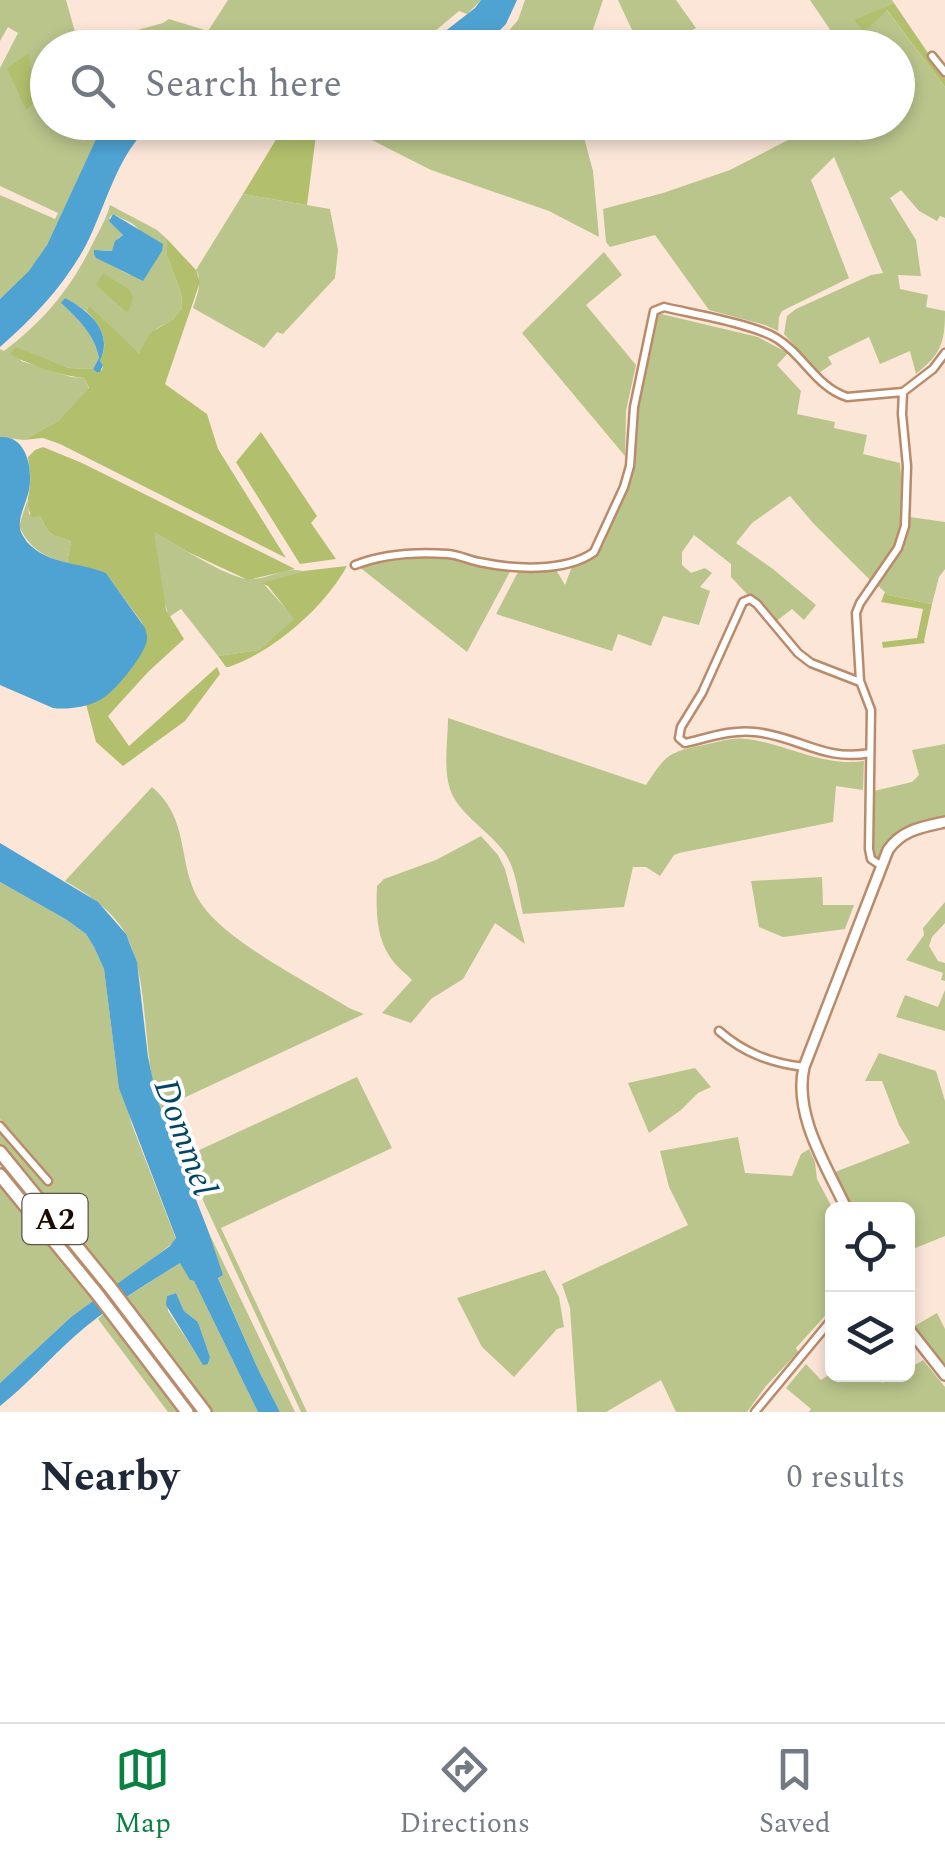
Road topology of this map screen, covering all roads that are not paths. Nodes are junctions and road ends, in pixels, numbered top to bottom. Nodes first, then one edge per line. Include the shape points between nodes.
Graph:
1 (932, 56) dead end
2 (945, 72) edge
3 (945, 353) edge
4 (903, 392) junction
5 (355, 565) dead end
6 (860, 681) junction
7 (870, 753) junction
8 (945, 822) edge
9 (880, 865) junction
10 (719, 1031) dead end
11 (804, 1066) junction
12 (0, 1126) edge
13 (0, 1152) edge
14 (0, 1175) edge
15 (48, 1181) dead end
16 (843, 1202) edge
17 (825, 1327) edge
18 (915, 1337) edge
19 (945, 1376) edge
20 (187, 1412) edge
21 (205, 1412) edge
22 (755, 1412) edge

1 - 2 street
3 - 4 street
4 - 5 street via 846,397 830,390 773,335 657,308 634,407 630,466 594,552 539,569 448,554
4 - 6 street via 905,526 856,613
6 - 7 street via 871,710
6 - 7 street via 798,653 750,599 679,738 684,743 755,732 836,756
7 - 9 street via 868,849
8 - 9 street via 901,836
9 - 11 street
10 - 11 street via 759,1058
11 - 16 street via 800,1085 814,1139
12 - 15 street
13 - 21 highway, A2
14 - 20 highway, A2
17 - 22 street
18 - 19 street

